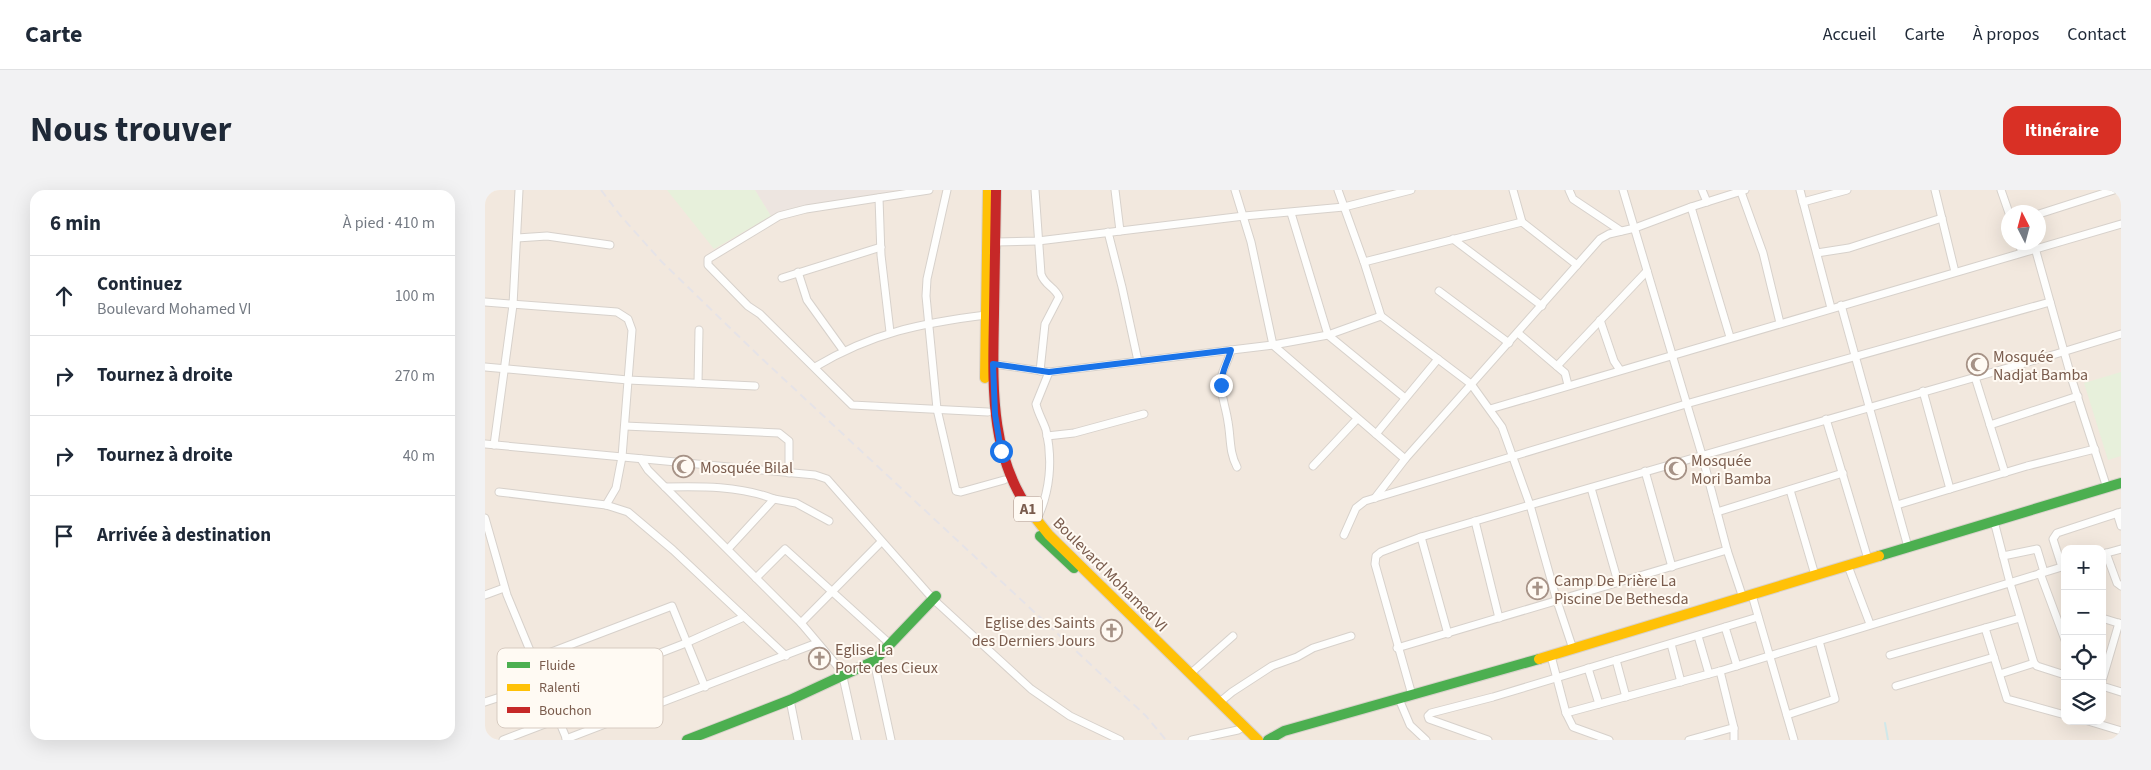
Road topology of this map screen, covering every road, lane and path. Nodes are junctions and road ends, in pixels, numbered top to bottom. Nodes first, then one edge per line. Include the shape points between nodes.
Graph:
1 (519, 190) edge
2 (929, 190) edge
3 (947, 190) edge
4 (988, 190) edge
5 (996, 190) edge
6 (1035, 190) edge
7 (1115, 190) edge
8 (1235, 190) edge
9 (1338, 190) edge
10 (1411, 190) edge
11 (1513, 190) edge
12 (1569, 190) edge
13 (1624, 190) edge
14 (1702, 190) edge
15 (1800, 190) edge
16 (1847, 190) edge
17 (1935, 190) edge
18 (2001, 190) edge
19 (2114, 190) edge
20 (1743, 191) edge
21 (879, 198) junction
22 (1707, 202) junction
23 (1803, 202) junction
24 (2006, 205) edge
25 (1344, 207) junction
26 (1691, 207) junction
27 (2046, 212) edge
28 (1291, 213) junction
29 (1244, 216) junction
30 (1942, 218) junction
31 (1522, 222) junction
32 (2121, 224) edge
33 (1635, 228) junction
34 (1120, 230) junction
35 (1621, 231) junction
36 (1108, 232) junction
37 (517, 238) junction
38 (1453, 239) junction
39 (1038, 241) junction
40 (996, 242) junction
41 (610, 245) dead end
42 (2046, 245) edge
43 (881, 247) junction
44 (2028, 250) edge
45 (2036, 250) edge
46 (2022, 252) joint
47 (1817, 253) junction
48 (1364, 262) junction
49 (1577, 265) junction
50 (1647, 270) junction
51 (798, 272) junction
52 (1955, 272) junction
53 (782, 278) dead end
54 (1439, 291) dead end
55 (485, 302) edge
56 (2050, 302) junction
57 (513, 304) junction
58 (1841, 305) junction
59 (1542, 306) junction
60 (1831, 308) junction
61 (986, 315) junction
62 (1381, 316) junction
63 (1600, 320) junction
64 (929, 323) junction
65 (1780, 323) junction
66 (699, 330) dead end
67 (890, 332) junction
68 (1518, 333) junction
69 (2121, 334) edge
70 (1328, 335) junction
71 (1730, 337) junction
72 (1509, 342) junction
73 (1273, 345) junction
74 (843, 350) junction
75 (1231, 350) junction
76 (2065, 352) junction
77 (1672, 355) junction
78 (1856, 356) junction
79 (1438, 358) junction
80 (1138, 361) junction
81 (993, 364) junction
82 (1557, 366) junction
83 (485, 367) edge
84 (815, 367) junction
85 (503, 368) junction
86 (1620, 370) junction
87 (1040, 371) junction
88 (1049, 372) junction
89 (1975, 377) junction
90 (628, 380) junction
91 (698, 383) junction
92 (1471, 384) junction
93 (1568, 385) junction
94 (755, 386) dead end
95 (1923, 391) junction
96 (2078, 396) junction
97 (1405, 398) junction
98 (1686, 404) junction
99 (1870, 406) junction
100 (937, 408) junction
101 (1490, 409) junction
102 (988, 412) junction
103 (1144, 414) dead end
104 (1357, 419) junction
105 (1826, 419) junction
106 (1990, 425) junction
107 (625, 426) junction
108 (1377, 434) junction
109 (1047, 436) junction
110 (485, 444) edge
111 (494, 445) junction
112 (2095, 449) junction
113 (1513, 455) junction
114 (1702, 455) junction
115 (622, 457) junction
116 (641, 459) junction
117 (1405, 459) junction
118 (1313, 466) dead end
119 (1237, 467) dead end
120 (1645, 471) junction
121 (789, 473) junction
122 (1843, 473) junction
123 (2005, 473) junction
124 (1004, 480) junction
125 (2121, 483) edge
126 (665, 487) junction
127 (1591, 488) junction
128 (2107, 488) junction
129 (1950, 489) junction
130 (1790, 490) junction
131 (499, 492) dead end
132 (1374, 498) junction
133 (774, 499) junction
134 (606, 505) junction
135 (1530, 505) junction
136 (1897, 505) junction
137 (1717, 512) junction
138 (2119, 513) edge
139 (485, 518) edge
140 (1037, 520) junction
141 (829, 521) dead end
142 (1475, 521) junction
143 (1995, 521) junction
144 (2121, 526) edge
145 (1344, 534) dead end
146 (1421, 537) junction
147 (881, 542) junction
148 (1908, 546) junction
149 (2121, 548) edge
150 (728, 549) junction
151 (1727, 550) junction
152 (2106, 553) edge
153 (2003, 556) junction
154 (2106, 558) edge
155 (1868, 559) junction
156 (2061, 561) edge
157 (1848, 566) junction
158 (1672, 567) junction
159 (2061, 567) edge
160 (2042, 573) junction
161 (1815, 576) junction
162 (756, 578) junction
163 (1618, 582) junction
164 (2010, 583) junction
165 (2121, 586) edge
166 (504, 588) junction
167 (831, 592) junction
168 (485, 594) edge
169 (935, 597) junction
170 (1747, 597) junction
171 (1557, 601) junction
172 (744, 617) junction
173 (1758, 617) junction
174 (1499, 618) junction
175 (2020, 618) junction
176 (2106, 619) edge
177 (801, 623) junction
178 (1870, 624) junction
179 (2120, 624) edge
180 (1725, 627) junction
181 (1985, 628) junction
182 (1448, 634) junction
183 (2063, 635) edge
184 (1233, 636) dead end
185 (1351, 636) dead end
186 (1698, 636) junction
187 (1819, 640) junction
188 (686, 643) junction
189 (817, 643) junction
190 (890, 644) junction
191 (1671, 644) junction
192 (529, 648) edge
193 (561, 648) edge
194 (1397, 648) junction
195 (1573, 649) junction
196 (663, 652) edge
197 (2106, 654) edge
198 (1890, 655) dead end
199 (786, 656) junction
200 (1551, 656) junction
201 (1769, 656) junction
202 (1994, 657) junction
203 (1616, 660) junction
204 (874, 661) junction
205 (2034, 662) junction
206 (1737, 666) junction
207 (1588, 668) junction
208 (1720, 671) junction
209 (1190, 674) junction
210 (1709, 674) junction
211 (1999, 674) junction
212 (2061, 674) edge
213 (843, 677) junction
214 (1556, 677) junction
215 (1681, 682) junction
216 (1896, 686) dead end
217 (705, 687) junction
218 (2106, 687) edge
219 (2121, 692) edge
220 (1412, 695) junction
221 (1626, 697) junction
222 (497, 698) edge
223 (1399, 699) junction
224 (790, 700) junction
225 (485, 702) edge
226 (1220, 702) junction
227 (663, 703) edge
228 (1599, 704) junction
229 (2061, 712) edge
230 (1566, 713) junction
231 (1787, 715) junction
232 (2101, 725) edge
233 (534, 728) edge
234 (596, 728) edge
235 (1241, 728) junction
236 (1734, 728) junction
237 (2121, 731) edge
238 (567, 739) edge
239 (503, 740) edge
240 (687, 740) edge
241 (797, 740) edge
242 (857, 740) edge
243 (891, 740) edge
244 (1120, 740) edge
245 (1192, 740) edge
246 (1247, 740) edge
247 (1258, 740) edge
248 (1268, 740) edge
249 (1426, 740) edge
250 (1488, 740) edge
251 (1609, 740) edge
252 (1689, 740) edge
253 (1734, 740) edge
254 (1794, 740) edge

1 - 37 street
2 - 21 street
3 - 64 street via 927,279
4 - 61 main road, Boulevard Mohamed VI / A1
5 - 40 main road, Boulevard Mohamed VI / A1
6 - 39 street
7 - 34 street
8 - 29 street
9 - 25 street
10 - 25 street
11 - 31 street
12 - 35 street via 1573,199
13 - 33 street
14 - 22 street
15 - 23 street
16 - 23 street
17 - 30 street
18 - 24 street
19 - 27 street
20 - 22 street
20 - 65 street via 1763,253
21 - 43 street
21 - 84 street via 779,216 708,259 713,271
22 - 26 street
23 - 47 street
25 - 28 street
25 - 48 street
26 - 33 street
26 - 71 street
28 - 29 street
28 - 70 street
29 - 34 street
29 - 73 street
30 - 47 street via 1849,248
30 - 52 street
31 - 38 street
31 - 49 street
32 - 42 street
33 - 35 street
33 - 50 street
34 - 36 street
35 - 49 street via 1600,239
36 - 39 street
36 - 80 street
37 - 41 street via 553,236
37 - 57 street
38 - 48 street
38 - 59 street
39 - 40 street
39 - 87 street via 1044,282 1059,297 1045,324
40 - 81 main road, Boulevard Mohamed VI / A1
43 - 51 street
43 - 67 street
44 - 46 street
45 - 56 street
46 - 52 street
47 - 60 street
48 - 62 street
49 - 59 street
50 - 63 street
50 - 77 street
51 - 53 street
51 - 74 street via 807,300
52 - 58 street
54 - 72 street
55 - 57 street
56 - 76 street
56 - 78 street
57 - 85 street
57 - 90 street via 623,314 629,319 632,330
58 - 60 street
58 - 78 street
59 - 68 street
60 - 65 street
61 - 64 street
61 - 102 main road, Boulevard Mohamed VI / A1
62 - 70 street
62 - 79 street
63 - 82 street
63 - 86 street
64 - 67 street
64 - 100 street
65 - 71 street
66 - 91 street
67 - 74 street
68 - 72 street
68 - 82 street
69 - 76 street
70 - 73 street
70 - 97 street
71 - 77 street
72 - 92 street
73 - 75 street
73 - 104 street
74 - 84 street
75 - 80 street
75 - 119 street via 1221,385 1230,446
76 - 89 street
76 - 96 street
77 - 86 street
77 - 98 street
78 - 98 street
78 - 99 street
79 - 92 street
79 - 97 street
80 - 88 street
81 - 87 street
81 - 140 main road, Boulevard Mohamed VI / A1 via 995,414 1001,451 1013,482
82 - 93 street via 1565,373
83 - 85 street
84 - 100 street via 852,405
85 - 90 street
85 - 111 street
86 - 93 street
87 - 88 street
88 - 109 street via 1036,404
89 - 95 street
89 - 106 street
90 - 91 street
90 - 107 street
91 - 94 street
92 - 101 street
92 - 117 street
93 - 101 street
95 - 99 street
95 - 129 street
96 - 106 street
96 - 112 street
97 - 108 street
98 - 113 street
98 - 114 street
99 - 105 street
99 - 136 street
100 - 102 street
100 - 124 street via 956,491
101 - 113 street via 1502,427
102 - 124 main road, Boulevard Mohamed VI / A1 via 995,453
103 - 109 street via 1074,433
104 - 108 street
104 - 118 street
105 - 114 street
105 - 122 street
106 - 123 street
107 - 115 street
107 - 121 street via 779,432 789,441
108 - 117 street
109 - 140 street via 1049,473
110 - 111 street
111 - 115 street
112 - 123 street
112 - 128 street
113 - 132 street
113 - 135 street
114 - 120 street
114 - 137 street
115 - 116 street
115 - 134 street via 616,488
116 - 121 street
116 - 126 street
117 - 132 street
120 - 127 street
120 - 158 street
121 - 147 street via 827,479
122 - 130 street
122 - 155 street
123 - 129 street
124 - 235 main road, Boulevard Mohamed VI / A1 via 1044,540
125 - 128 main road
126 - 133 street via 731,489
126 - 150 street
127 - 135 street
127 - 163 street
128 - 143 main road
129 - 136 street
130 - 137 street
130 - 161 street
131 - 134 street
132 - 145 street via 1365,500 1356,508
133 - 141 street via 796,504
133 - 150 street
134 - 172 street via 636,517
135 - 142 street
135 - 171 street
136 - 148 street
137 - 151 street
138 - 144 street
138 - 156 street via 2057,533 2053,539
139 - 166 street
140 - 209 main road, Boulevard Mohamed VI / A1
142 - 146 street
142 - 174 street
143 - 148 main road
143 - 153 street
146 - 182 street
146 - 194 street via 1376,556 1375,564
147 - 167 street
147 - 169 street
148 - 155 main road
149 - 152 street
150 - 162 street
151 - 158 street
151 - 170 street
153 - 160 street via 2037,549
153 - 164 street
154 - 165 street
155 - 157 main road
157 - 161 main road
157 - 178 street
158 - 163 street
159 - 160 street
160 - 164 street
160 - 183 street
161 - 170 main road
162 - 167 street via 785,549
162 - 177 street
163 - 171 street
164 - 175 street
164 - 178 street
166 - 168 street
166 - 192 street
167 - 177 street
167 - 190 street
169 - 190 main road
169 - 244 street via 1031,690 1070,716
170 - 173 street
170 - 195 main road
171 - 174 street
171 - 195 street
172 - 188 street
172 - 199 street
173 - 180 street
173 - 201 street
174 - 182 street
175 - 181 street
175 - 205 street
176 - 179 street
177 - 189 street
178 - 187 street
179 - 197 street
180 - 186 street
180 - 206 street
181 - 198 street
181 - 202 street
182 - 194 street
184 - 209 street
185 - 226 street via 1273,666
186 - 191 street
186 - 210 street
187 - 201 street
187 - 231 street via 1835,699
188 - 193 street via 673,608 669,606
188 - 196 street
188 - 217 street
189 - 199 street
189 - 213 street
190 - 204 main road
191 - 203 street
191 - 215 street
194 - 220 street
195 - 200 main road
199 - 217 street
200 - 214 street
200 - 220 main road
201 - 206 street
201 - 231 street
202 - 211 street
202 - 216 street
203 - 207 street
203 - 221 street
204 - 213 main road
204 - 243 street
205 - 211 street
205 - 212 street
206 - 208 street
207 - 214 street
207 - 228 street
208 - 210 street
208 - 236 street
209 - 226 main road, Boulevard Mohamed VI / A1
210 - 215 street
211 - 229 street via 2007,699
213 - 224 main road
213 - 242 street
214 - 230 street
214 - 250 street via 1428,716 1445,726
215 - 221 street
217 - 227 street
218 - 219 street
220 - 223 main road
221 - 228 street
222 - 225 street
223 - 248 main road via 1284,731
223 - 249 street via 1410,724
224 - 240 main road
224 - 241 street
226 - 235 main road, Boulevard Mohamed VI / A1
228 - 230 street
230 - 251 street via 1573,727
231 - 254 street
232 - 237 street
233 - 239 street
234 - 238 street
235 - 245 street
235 - 246 main road, Boulevard Mohamed VI / A1
235 - 247 main road, Boulevard Mohamed VI / A1
236 - 252 street
236 - 253 street

